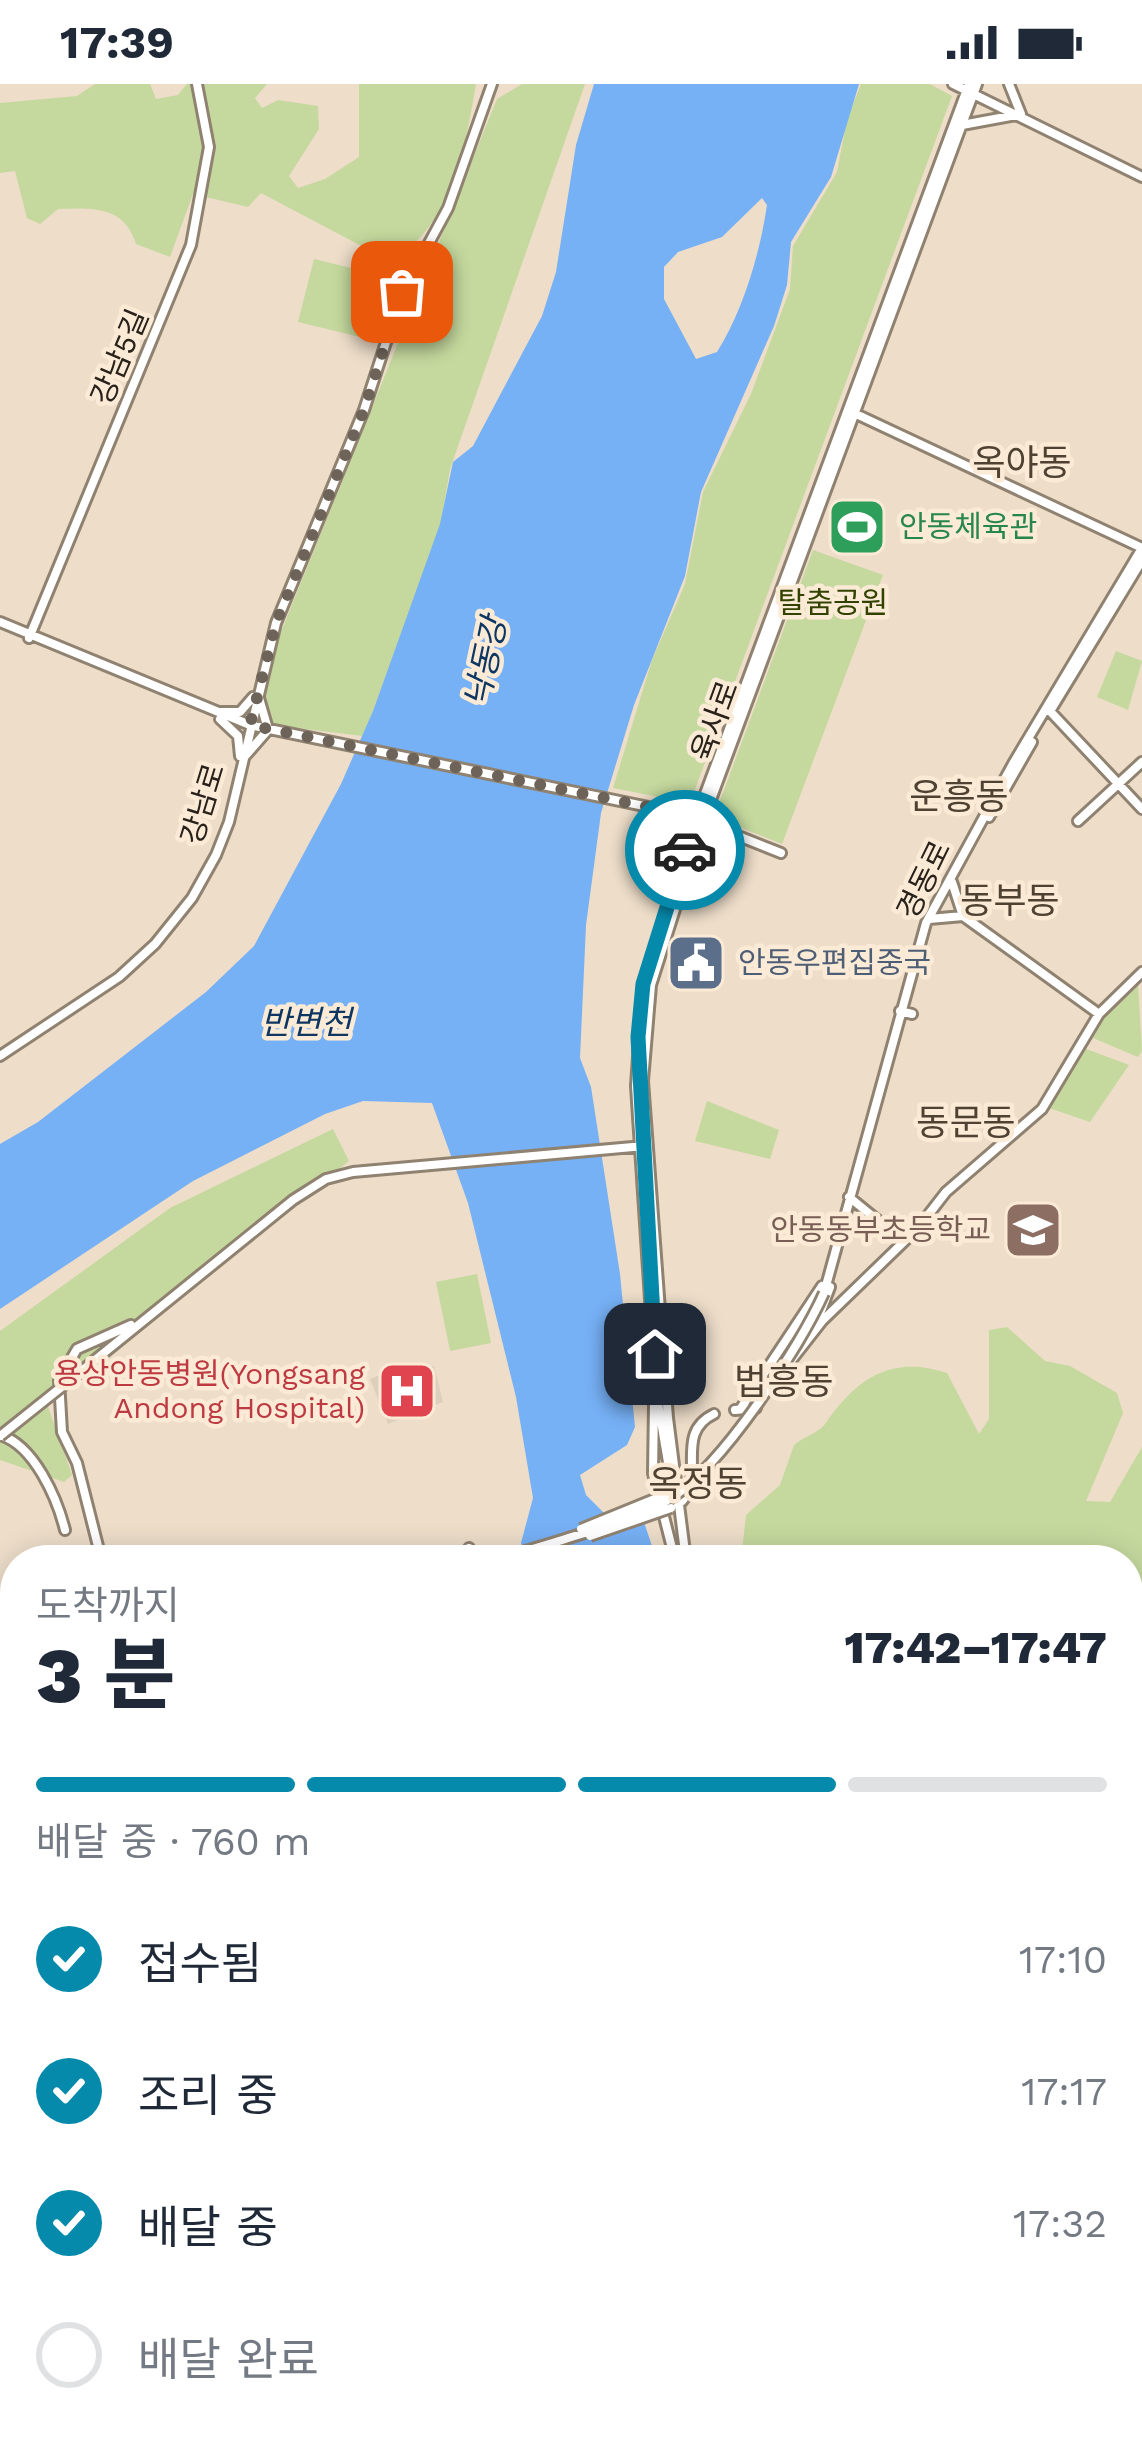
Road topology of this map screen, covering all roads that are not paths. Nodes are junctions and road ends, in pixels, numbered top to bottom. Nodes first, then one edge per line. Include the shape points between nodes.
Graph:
1 (197, 84) edge
2 (1009, 84) edge
3 (955, 85) edge
4 (493, 87) edge
5 (971, 87) edge
6 (1021, 114) junction
7 (962, 125) junction
8 (1142, 177) edge
9 (851, 412) junction
10 (1142, 548) edge
11 (1142, 560) edge
12 (0, 622) edge
13 (29, 638) junction
14 (258, 684) junction
15 (1048, 709) junction
16 (210, 711) junction
17 (250, 725) junction
18 (268, 730) junction
19 (1142, 762) edge
20 (241, 764) junction
21 (1119, 784) junction
22 (1142, 809) edge
23 (699, 819) junction
24 (1078, 821) dead end
25 (781, 853) dead end
26 (952, 882) junction
27 (962, 916) junction
28 (931, 919) junction
29 (1142, 972) edge
30 (1099, 1014) junction
31 (0, 1056) edge
32 (640, 1146) junction
33 (852, 1198) junction
34 (903, 1241) junction
35 (831, 1269) junction
36 (156, 1311) junction
37 (814, 1330) junction
38 (656, 1391) junction
39 (714, 1414) dead end
40 (0, 1436) edge
41 (670, 1473) junction
42 (676, 1506) junction
43 (64, 1530) dead end
44 (559, 1541) junction
45 (98, 1545) edge
46 (546, 1545) edge
47 (550, 1545) edge
48 (671, 1545) edge
49 (683, 1545) edge

1 - 13 street, 강남5길 via 209,147 191,245
2 - 6 street
3 - 5 street
4 - 14 street, 강남로 via 448,208 402,292
5 - 6 street
5 - 7 street, 육사로
5 - 9 street, 육사로
6 - 7 street
6 - 8 street
7 - 9 street, 육사로
9 - 10 street
9 - 23 street, 육사로
10 - 15 street, 경동로
11 - 15 street, 경동로
12 - 13 street
13 - 16 street
14 - 16 street via 240,712
14 - 17 street, 강남로
14 - 18 street
15 - 21 street
15 - 26 street, 경동로
15 - 28 street, 경동로
16 - 17 street
16 - 20 street via 238,736
17 - 18 street
17 - 20 street, 강남로
18 - 20 street
18 - 23 street
19 - 21 street
20 - 31 street, 강남로 via 216,855 193,898 118,977
21 - 22 street
21 - 24 street
23 - 25 street
23 - 32 street, 육사로 via 651,985
26 - 27 street
26 - 28 street, 경동로
27 - 28 street
27 - 30 street
28 - 33 street, 경동로
29 - 30 street
30 - 34 street via 1042,1109
32 - 36 street via 353,1172 310,1187
32 - 38 street, 육사로
32 - 42 street, 육사로
33 - 34 street
33 - 35 street, 경동로
34 - 37 street
35 - 37 street
35 - 37 street via 737,1410 754,1411
35 - 44 street, 경동로, bridge via 795,1344 704,1471 658,1505
36 - 40 street, bridge
36 - 45 street via 77,1349 60,1370 62,1432
38 - 41 street, 육사로
38 - 48 street via 653,1473
39 - 42 street via 696,1426 692,1488
40 - 43 street via 20,1446
41 - 42 street, 육사로
41 - 44 street, bridge via 667,1494
42 - 44 street, bridge
42 - 49 street
44 - 46 street
44 - 47 street

